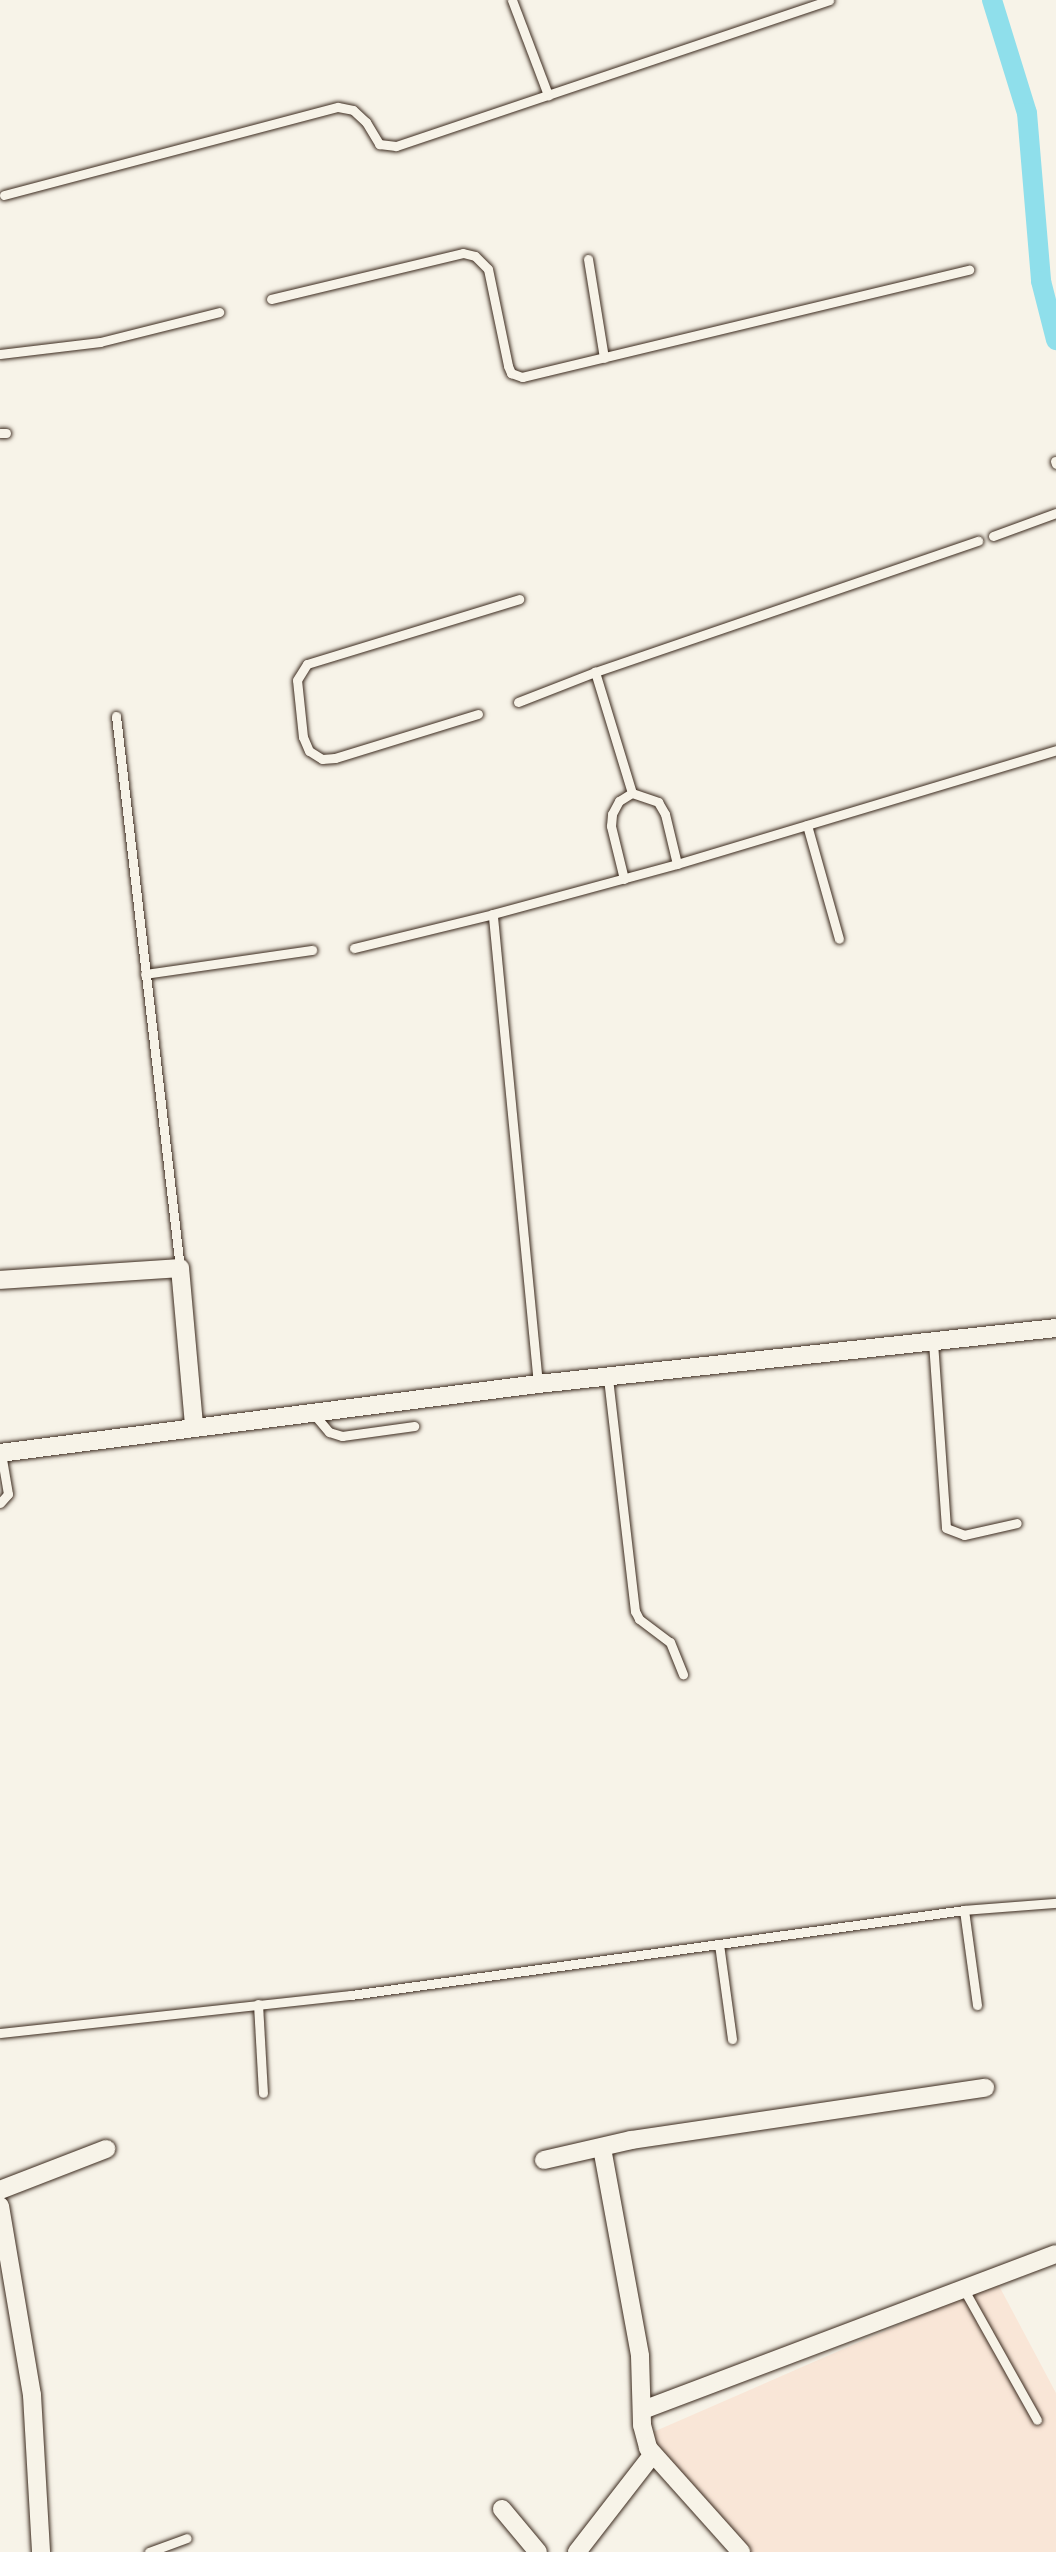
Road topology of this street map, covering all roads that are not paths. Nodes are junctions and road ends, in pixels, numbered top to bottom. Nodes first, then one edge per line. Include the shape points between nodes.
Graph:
1 (512, 0) edge
2 (829, 0) edge
3 (548, 95) junction
4 (4, 195) dead end
5 (588, 259) dead end
6 (969, 270) dead end
7 (271, 299) dead end
8 (219, 312) dead end
9 (0, 354) edge
10 (604, 358) junction
11 (1056, 513) edge
12 (993, 536) dead end
13 (978, 541) dead end
14 (519, 599) dead end
15 (595, 672) junction
16 (518, 702) dead end
17 (478, 714) dead end
18 (116, 716) dead end
19 (1056, 750) edge
20 (632, 793) junction
21 (807, 825) junction
22 (677, 864) junction
23 (624, 879) junction
24 (493, 914) junction
25 (839, 939) dead end
26 (354, 948) dead end
27 (312, 950) dead end
28 (145, 974) junction
29 (180, 1268) junction
30 (0, 1280) edge
31 (1056, 1328) edge
32 (933, 1342) junction
33 (608, 1378) junction
34 (538, 1384) junction
35 (313, 1413) junction
36 (194, 1426) junction
37 (414, 1426) dead end
38 (1, 1453) edge
39 (0, 1503) edge
40 (1017, 1523) dead end
41 (683, 1675) dead end
42 (1056, 1903) edge
43 (964, 1910) junction
44 (719, 1944) junction
45 (258, 2004) junction
46 (977, 2005) dead end
47 (0, 2033) edge
48 (732, 2039) dead end
49 (985, 2088) dead end
50 (263, 2093) dead end
51 (602, 2148) junction
52 (106, 2149) dead end
53 (544, 2160) dead end
54 (0, 2190) edge
55 (0, 2206) edge
56 (1056, 2254) edge
57 (963, 2288) junction
58 (643, 2410) junction
59 (1037, 2420) dead end
60 (653, 2454) junction
61 (502, 2509) dead end
62 (187, 2538) dead end
63 (41, 2552) edge
64 (149, 2552) edge
65 (538, 2552) edge
66 (577, 2552) edge
67 (741, 2552) edge

1 - 3 lane
2 - 3 lane
3 - 4 lane via 387,146 376,141 353,110 338,107
5 - 10 lane
6 - 10 lane
7 - 10 lane via 463,253 484,261 488,269 511,373 522,377
8 - 9 lane via 100,342
11 - 12 lane
13 - 15 lane
14 - 17 lane via 307,664 297,680 303,737 309,751 322,759
15 - 16 lane
15 - 20 lane
18 - 28 lane
19 - 21 lane
20 - 22 lane via 658,802
20 - 23 lane via 612,814
21 - 22 lane
21 - 25 lane
22 - 23 lane
23 - 24 lane
24 - 26 lane
24 - 34 lane
27 - 28 lane
28 - 29 lane
29 - 30 street
29 - 36 street
31 - 32 street
32 - 33 street
32 - 40 lane via 946,1528 964,1535
33 - 34 street
33 - 41 lane via 635,1611 670,1642
34 - 35 street
35 - 36 street
35 - 37 lane via 329,1432 342,1436
36 - 38 street
38 - 39 lane via 8,1494
42 - 43 lane
43 - 44 lane
43 - 46 lane
44 - 45 lane
44 - 48 lane
45 - 47 lane
45 - 50 lane
49 - 51 street
51 - 53 street
51 - 58 street via 640,2356
52 - 54 street
55 - 63 street via 32,2395
56 - 57 street
57 - 58 street
57 - 59 lane
58 - 60 street via 642,2425
60 - 66 street
60 - 67 street
61 - 65 street
62 - 64 lane

